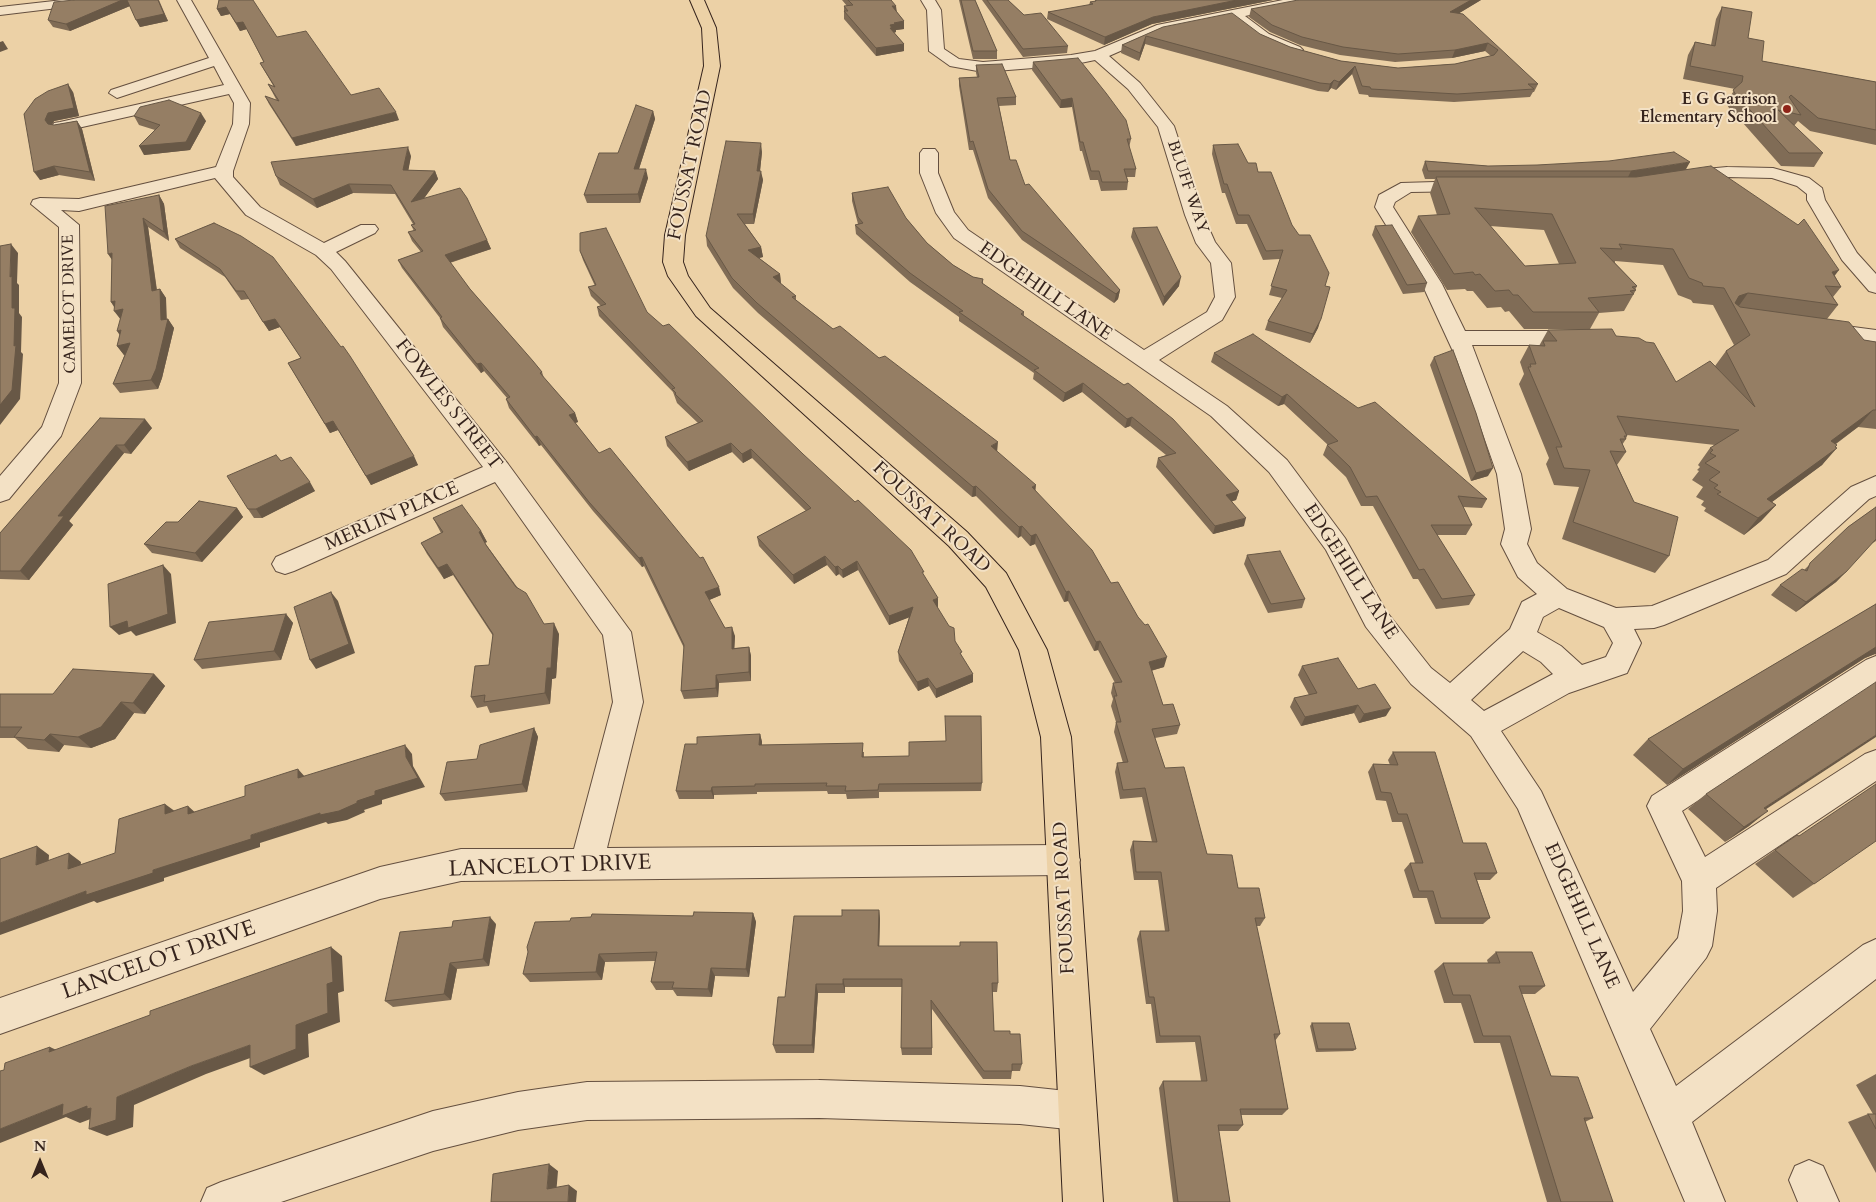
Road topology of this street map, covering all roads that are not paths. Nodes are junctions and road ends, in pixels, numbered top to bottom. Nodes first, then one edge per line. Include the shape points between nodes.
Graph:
1 (91, 0) edge
2 (184, 0) edge
3 (697, 0) edge
4 (928, 0) edge
5 (1304, 0) edge
6 (0, 11) edge
7 (1232, 14) junction
8 (1098, 55) junction
9 (1312, 55) edge
10 (218, 60) junction
11 (233, 88) junction
12 (117, 93) dead end
13 (60, 127) edge
14 (929, 153) dead end
15 (224, 171) junction
16 (1665, 179) edge
17 (1487, 186) edge
18 (368, 229) dead end
19 (323, 251) junction
20 (1876, 287) edge
21 (1802, 326) edge
22 (1876, 336) edge
23 (1458, 338) junction
24 (1596, 338) edge
25 (1144, 360) junction
26 (499, 470) junction
27 (1876, 485) edge
28 (0, 493) edge
29 (285, 564) dead end
30 (1557, 596) junction
31 (1614, 618) junction
32 (1521, 636) junction
33 (1876, 668) edge
34 (1577, 678) junction
35 (1450, 701) junction
36 (1482, 727) junction
37 (1876, 764) edge
38 (1063, 860) junction
39 (587, 863) junction
40 (1699, 880) junction
41 (1876, 957) edge
42 (0, 1016) edge
43 (1629, 1026) junction
44 (1076, 1111) junction
45 (1669, 1115) junction
46 (221, 1202) edge
47 (1083, 1202) edge
48 (1705, 1202) edge

1 - 6 street
2 - 10 street
3 - 38 main road, FOUSSAT ROAD via 709,28 712,66 675,235 673,262 678,276 703,312 958,539 996,580 1033,650 1056,737
4 - 8 street via 934,10 937,52 955,63 983,66
5 - 7 street
7 - 8 street via 1157,29
7 - 9 street via 1264,37
8 - 25 street, BLUFF WAY via 1134,86 1166,126 1194,215 1206,242 1221,263 1225,296 1215,316
10 - 11 street
10 - 12 street
11 - 13 street
11 - 15 street via 242,103 241,124
14 - 25 street, EDGEHILL LANE via 929,173 944,213 961,234
15 - 19 street, FOWLES STREET via 224,178 253,211
15 - 28 street, CAMELOT DRIVE via 79,205 40,204 69,226 70,383 54,430
16 - 20 street via 1728,172 1772,173 1803,182 1816,192 1816,200 1849,256
17 - 23 street via 1407,188 1386,199 1384,207 1432,284
18 - 19 street
19 - 26 street, FOWLES STREET via 338,265
21 - 22 street
23 - 24 street
23 - 30 street via 1509,474 1518,529 1514,544 1527,570
25 - 35 street, EDGEHILL LANE via 1218,411 1278,466 1336,545 1376,618 1420,676
26 - 29 street, MERLIN PLACE
26 - 39 street, FOWLES STREET via 617,632 628,702
27 - 31 street via 1860,493 1776,567 1654,617
30 - 31 street
30 - 32 street via 1532,610
31 - 34 street via 1626,643 1617,665
32 - 34 street via 1551,654
32 - 35 street
33 - 40 street via 1664,806
34 - 36 street via 1559,684
35 - 36 street, EDGEHILL LANE
36 - 43 street, EDGEHILL LANE via 1530,800
37 - 40 street
38 - 39 street, LANCELOT DRIVE
38 - 44 main road, FOUSSAT ROAD
39 - 42 street, LANCELOT DRIVE via 461,865 380,883
40 - 43 street via 1700,911 1694,946
41 - 45 street
43 - 45 street, EDGEHILL LANE
44 - 46 street via 1020,1105 819,1099 587,1101 518,1111 433,1131
44 - 47 main road, FOUSSAT ROAD
45 - 48 street, EDGEHILL LANE

